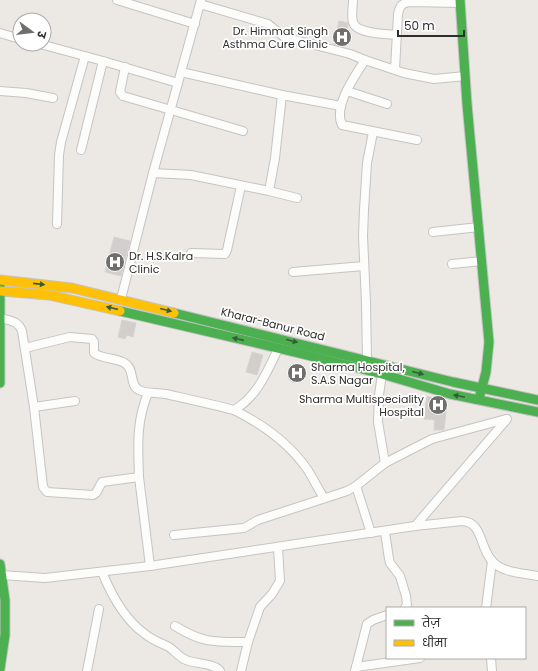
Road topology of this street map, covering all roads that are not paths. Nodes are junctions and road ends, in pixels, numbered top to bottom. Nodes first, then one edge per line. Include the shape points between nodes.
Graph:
1 (117, 0) edge
2 (353, 0) edge
3 (460, 1) edge
4 (201, 2) edge
5 (195, 24) junction
6 (0, 33) edge
7 (397, 35) junction
8 (12, 37) edge
9 (52, 47) edge
10 (85, 56) junction
11 (365, 60) junction
12 (103, 61) junction
13 (125, 68) junction
14 (395, 69) junction
15 (181, 72) junction
16 (465, 76) junction
17 (178, 83) junction
18 (0, 91) edge
19 (347, 91) junction
20 (282, 95) junction
21 (53, 98) dead end
22 (388, 104) dead end
23 (341, 106) junction
24 (170, 111) junction
25 (243, 131) dead end
26 (373, 132) junction
27 (416, 140) dead end
28 (81, 150) dead end
29 (153, 173) junction
30 (241, 186) junction
31 (269, 192) junction
32 (297, 198) dead end
33 (57, 224) dead end
34 (479, 227) junction
35 (433, 232) dead end
36 (191, 253) dead end
37 (482, 261) junction
38 (452, 264) dead end
39 (364, 266) junction
40 (293, 272) dead end
41 (0, 280) edge
42 (0, 288) edge
43 (121, 299) junction
44 (1, 318) junction
45 (25, 348) junction
46 (278, 349) junction
47 (367, 360) junction
48 (0, 372) edge
49 (382, 374) junction
50 (0, 383) edge
51 (482, 389) junction
52 (148, 393) junction
53 (517, 396) junction
54 (75, 400) dead end
55 (478, 400) junction
56 (538, 400) edge
57 (34, 406) junction
58 (513, 408) junction
59 (234, 410) junction
60 (538, 412) edge
61 (506, 419) junction
62 (385, 463) junction
63 (139, 477) junction
64 (356, 486) junction
65 (324, 498) junction
66 (415, 526) junction
67 (384, 532) junction
68 (371, 533) junction
69 (174, 535) dead end
70 (278, 547) junction
71 (492, 561) junction
72 (0, 564) edge
73 (150, 566) junction
74 (102, 572) junction
75 (1, 575) junction
76 (538, 576) edge
77 (406, 607) edge
78 (486, 607) edge
79 (99, 609) dead end
80 (386, 615) edge
81 (175, 626) dead end
82 (248, 642) junction
83 (414, 659) edge
84 (491, 659) edge
85 (0, 669) edge
86 (356, 669) edge
87 (87, 671) edge
88 (220, 671) edge
89 (241, 671) edge
90 (492, 671) edge

1 - 5 street
2 - 7 street via 353,23 356,27 370,32
3 - 7 street via 404,3 400,6 398,14
3 - 16 main road
4 - 5 street
4 - 11 street via 268,24 288,38
5 - 15 street
6 - 8 street
7 - 14 street
9 - 10 street
10 - 12 street
10 - 33 street via 61,142
11 - 14 street
11 - 19 street
12 - 13 street
12 - 28 street
13 - 17 street
13 - 24 street via 120,92 123,96
14 - 16 street via 434,78
15 - 17 street
15 - 20 street
16 - 34 main road
17 - 24 street
18 - 21 street
19 - 22 street
19 - 23 street
20 - 23 street
20 - 31 street
23 - 26 street via 342,125
24 - 25 street
24 - 29 street
26 - 27 street
26 - 39 street via 365,190
29 - 30 street via 191,175
29 - 43 street
30 - 31 street
30 - 36 street via 225,254
31 - 32 street
34 - 35 street
34 - 37 main road
37 - 38 street
37 - 51 main road via 489,342
39 - 40 street
39 - 47 street
41 -> 43 main road, Kharar-Banur Road via 72,288
42 - 44 main road
46 -> 42 main road via 88,303
43 -> 47 main road, Kharar-Banur Road
44 - 45 street via 20,325
44 - 48 main road
45 - 52 street via 70,337 92,339 94,353 125,363 135,387
45 - 57 street
46 - 49 main road
46 - 59 street via 256,392
47 -> 51 main road, Kharar-Banur Road
48 - 50 main road
55 -> 49 main road
49 - 62 street via 378,422
51 - 53 main road, Kharar-Banur Road
51 - 55 main road
52 - 59 street via 165,394
52 - 63 street via 139,422 137,440
53 - 56 main road, Kharar-Banur Road
53 - 58 street
54 - 57 street
55 - 58 main road
57 - 63 street via 43,487 47,492 93,495 102,482
58 - 60 main road
58 - 61 street
59 - 65 street via 269,431 294,453
61 - 62 street via 432,439
61 - 66 street
62 - 64 street
63 - 73 street
64 - 65 street
64 - 68 street
65 - 69 street via 258,520 244,528
66 - 67 street
66 - 71 street via 470,522 475,526
67 - 68 street
67 - 77 street via 388,559 400,576 406,596
68 - 70 street
70 - 73 street
70 - 82 street via 280,581 260,608
71 - 76 street via 508,570
71 - 78 street
72 - 75 main road
73 - 74 street
74 - 75 street via 37,578
74 - 88 street via 114,597 139,630 169,647 185,660 214,666
75 - 85 main road via 5,604 5,634
79 - 87 street
80 - 86 street via 367,624
81 - 82 street via 188,634 209,641
82 - 89 street
83 - 86 street
84 - 90 street

